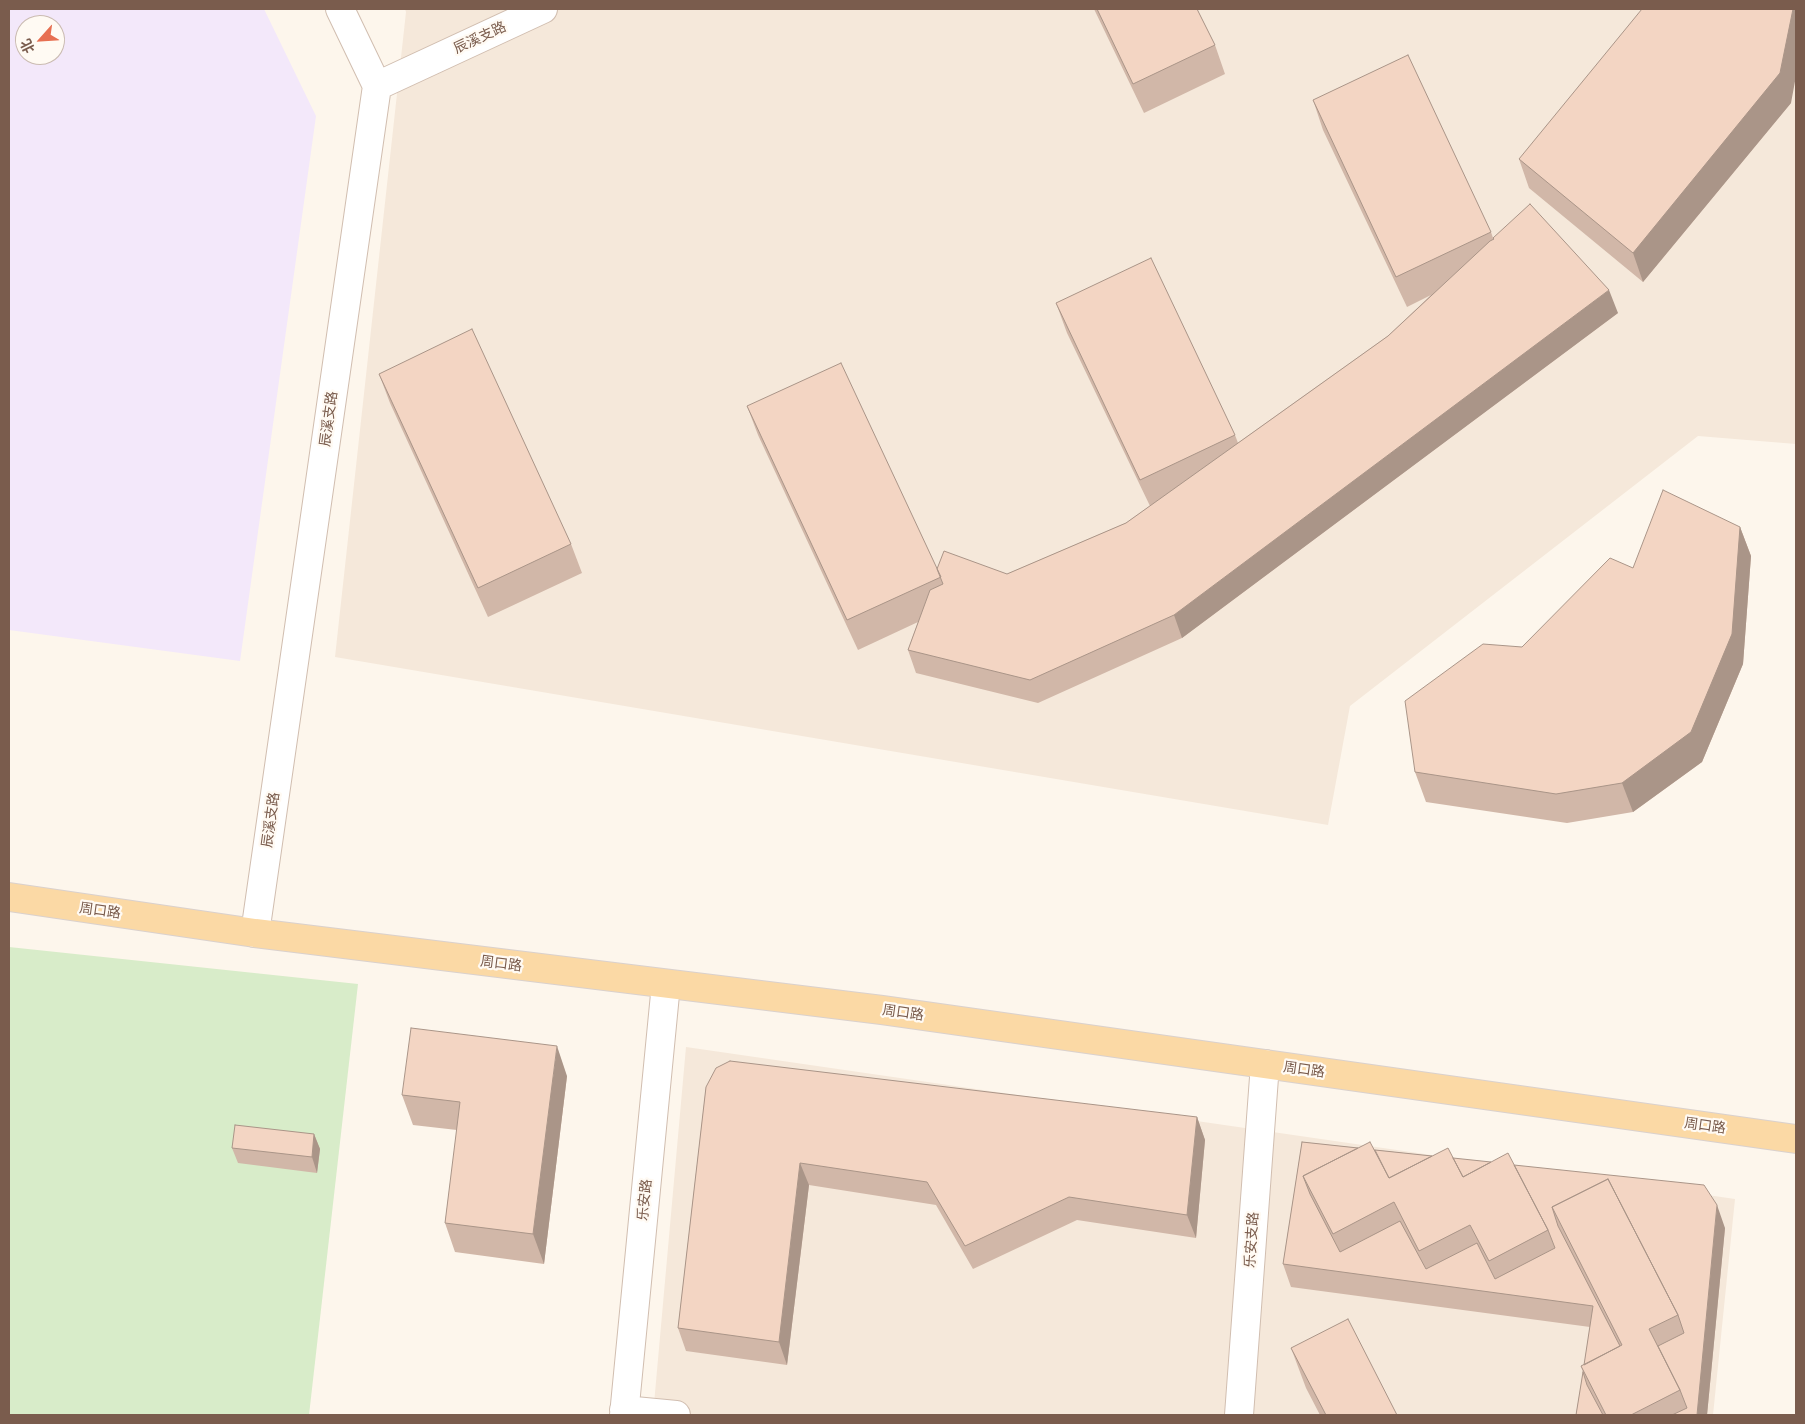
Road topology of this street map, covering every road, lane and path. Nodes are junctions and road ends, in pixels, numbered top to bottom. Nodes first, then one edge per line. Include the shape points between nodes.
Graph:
1 (340, 9) edge
2 (543, 9) edge
3 (377, 86) junction
4 (9, 897) edge
5 (255, 933) junction
6 (666, 984) junction
7 (1264, 1064) junction
8 (1796, 1139) edge
9 (624, 1413) edge
10 (676, 1415) edge
11 (1239, 1415) edge

1 - 3 street
2 - 3 street, 辰溪支路
3 - 5 street, 辰溪支路
4 - 5 main road, 周口路
5 - 6 main road, 周口路
6 - 7 main road, 周口路 via 882,1010
6 - 9 street, 乐安路
7 - 8 main road, 周口路
7 - 11 street, 乐安支路
9 - 10 street

